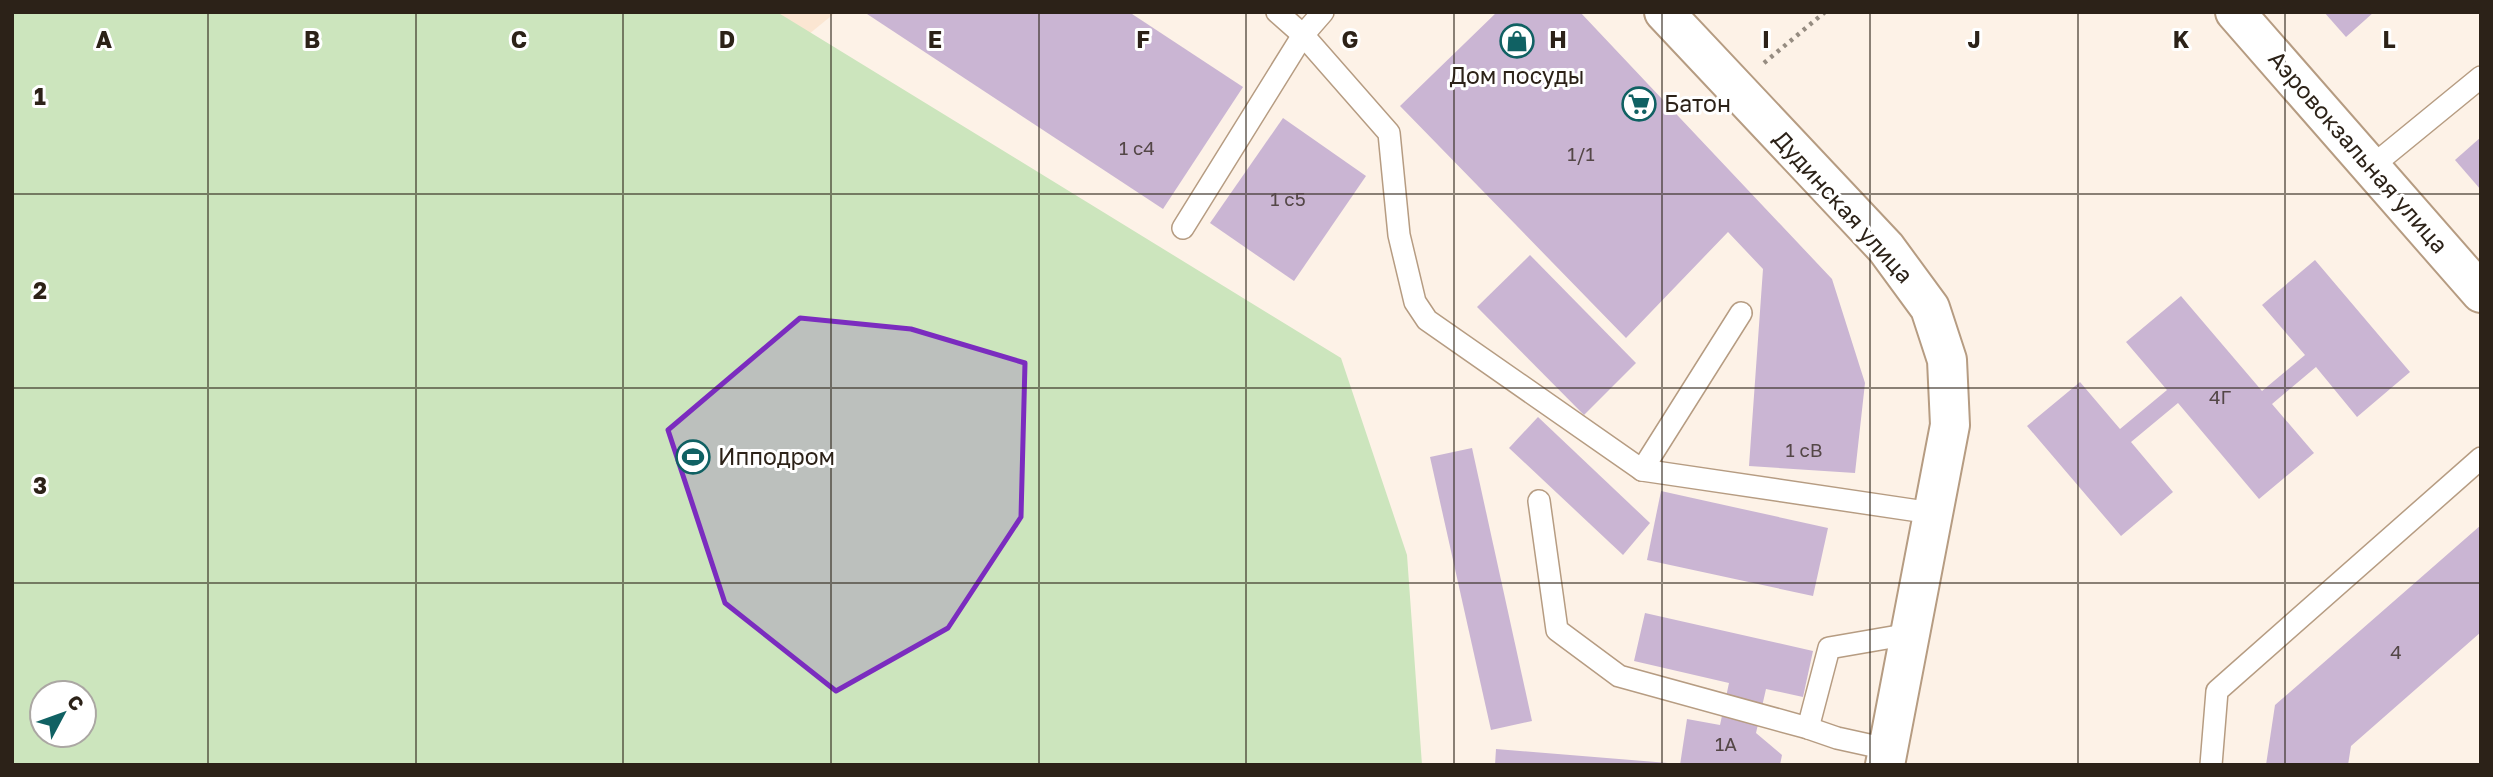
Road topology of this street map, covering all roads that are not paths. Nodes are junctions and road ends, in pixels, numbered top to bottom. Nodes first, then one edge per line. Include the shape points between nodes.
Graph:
1 (1277, 12) edge
2 (1323, 12) edge
3 (2235, 12) edge
4 (1681, 18) edge
5 (1303, 35) junction
6 (2481, 77) edge
7 (2371, 167) junction
8 (1182, 228) dead end
9 (2481, 293) edge
10 (1741, 313) dead end
11 (2481, 458) edge
12 (1642, 470) junction
13 (1539, 502) dead end
14 (1932, 513) junction
15 (1910, 634) junction
16 (1808, 728) junction
17 (1886, 757) edge
18 (2211, 765) edge

1 - 5 lane
2 - 5 lane
3 - 7 street, Аэровокзальная улица
4 - 14 street, Дудинская улица via 1886,248 1930,308 1947,360 1950,425
5 - 8 lane
5 - 12 lane via 1389,133 1399,235 1415,302 1427,320
6 - 7 lane
7 - 9 street, Аэровокзальная улица
10 - 12 lane
11 - 18 lane via 2217,691
12 - 14 lane
13 - 16 lane via 1557,630 1619,676
14 - 15 street, Дудинская улица
15 - 16 lane via 1829,648
15 - 17 street, Дудинская улица
16 - 17 lane

